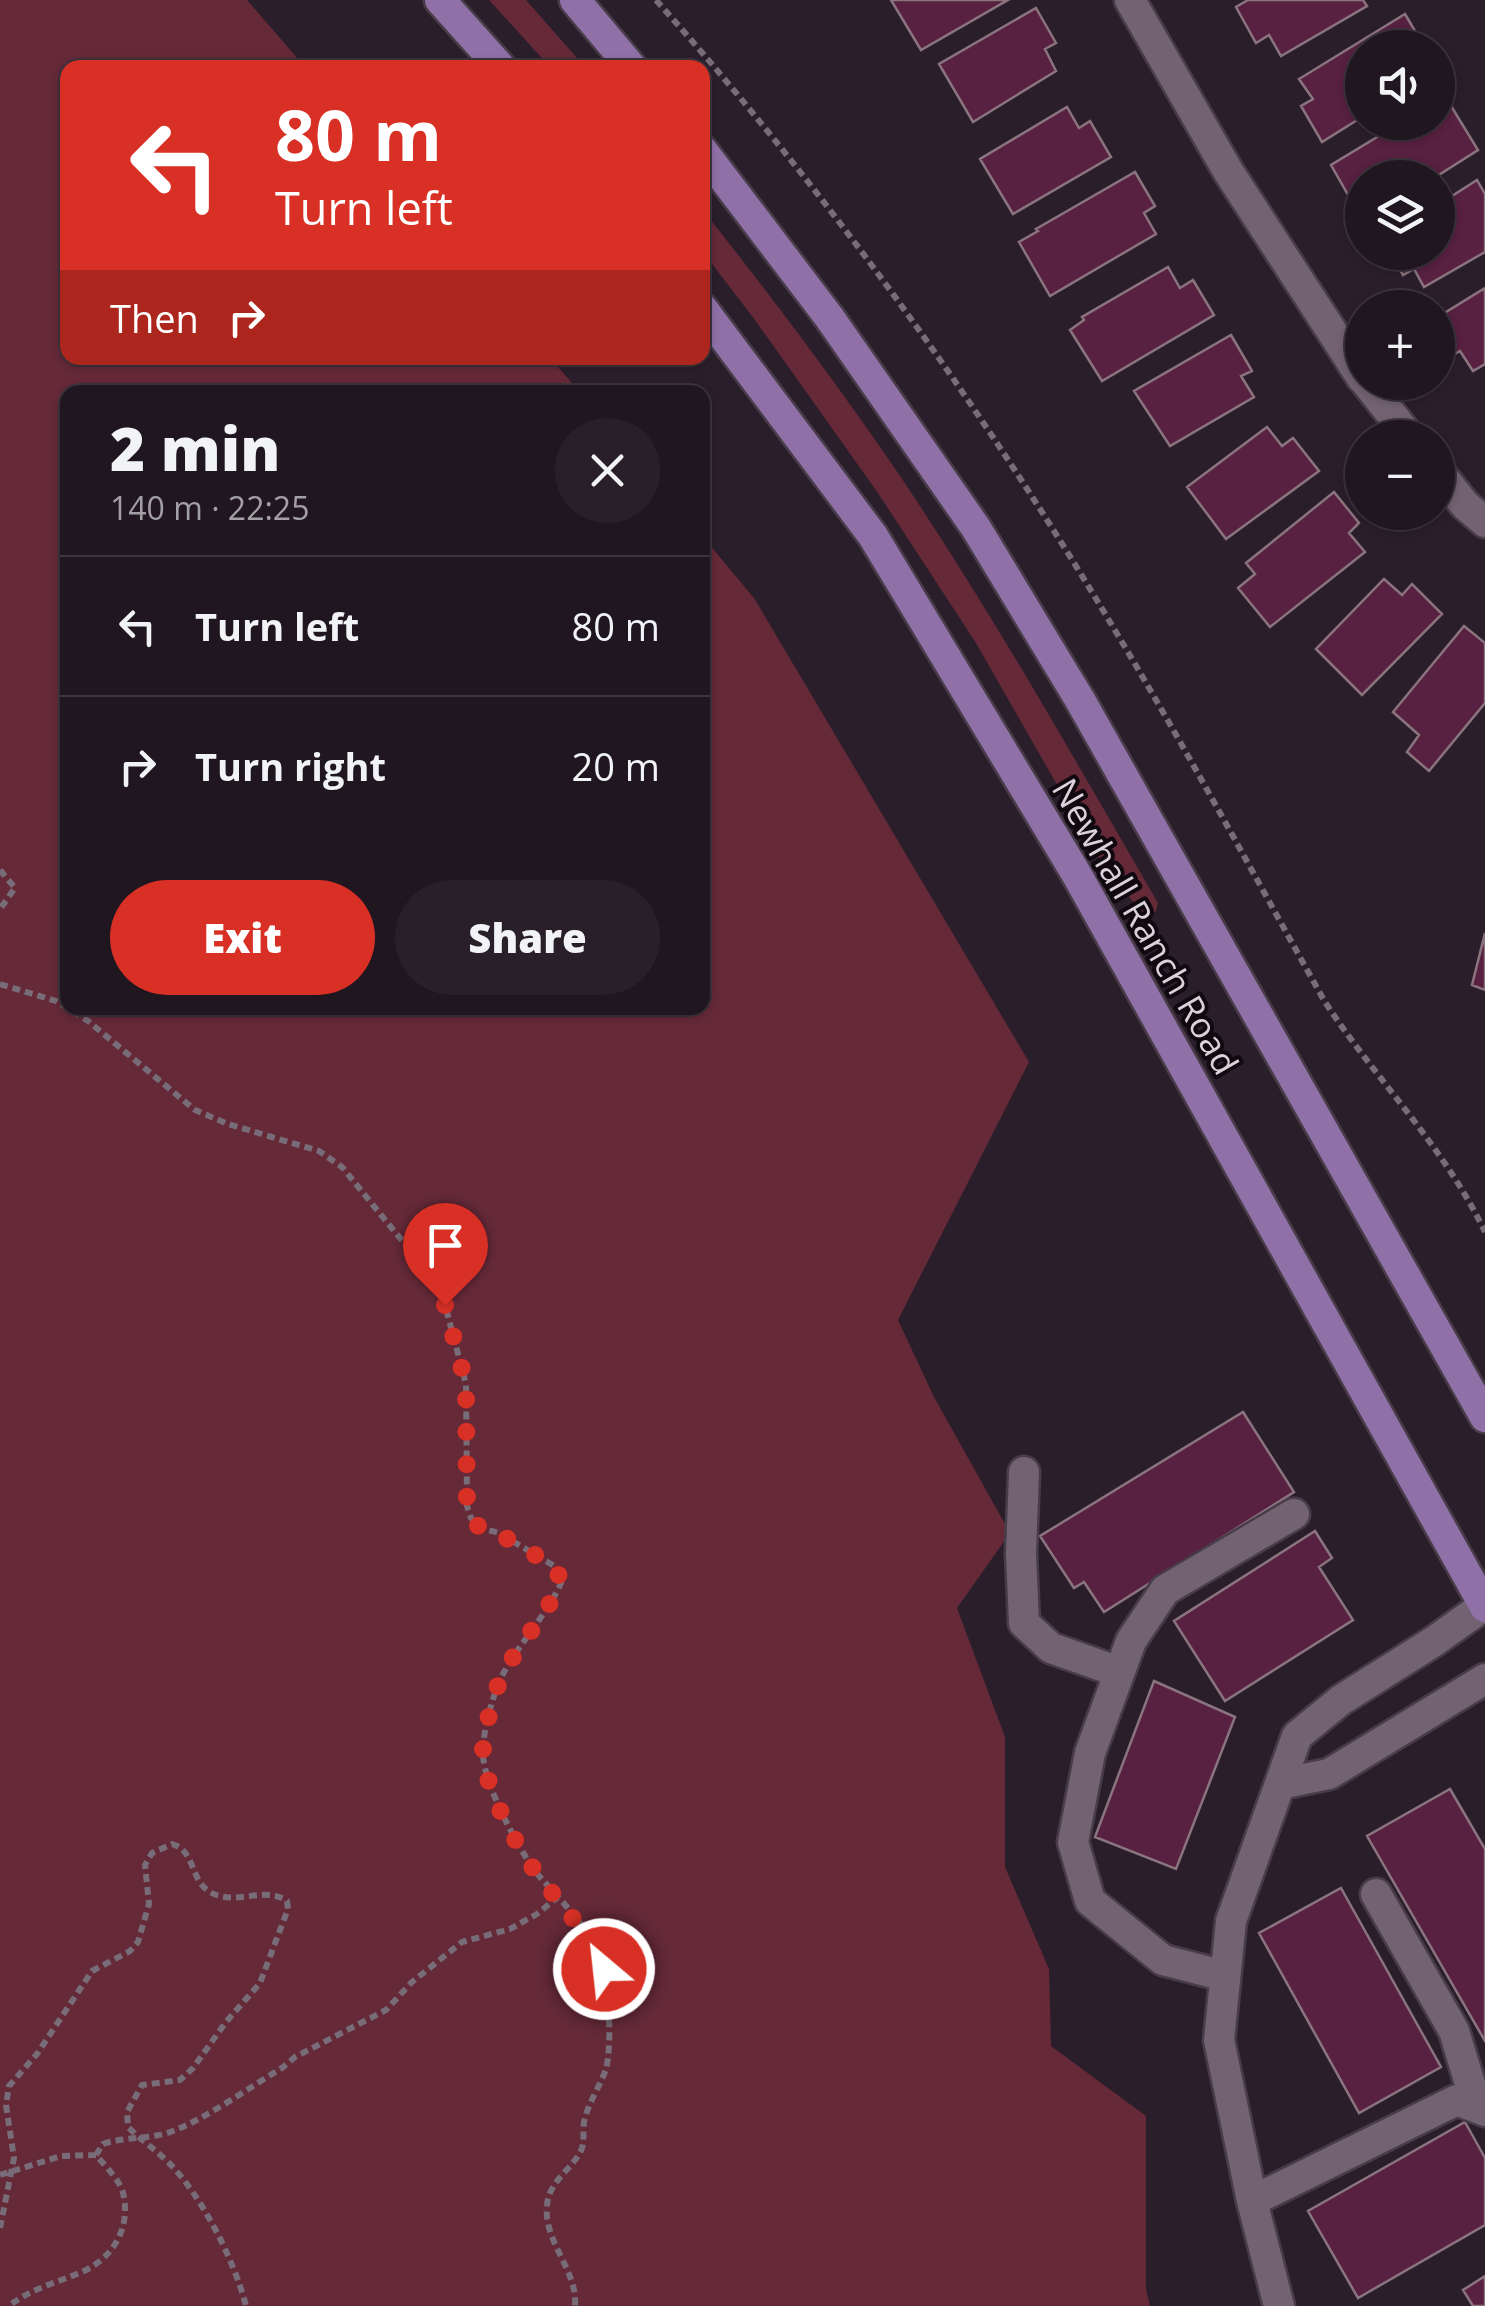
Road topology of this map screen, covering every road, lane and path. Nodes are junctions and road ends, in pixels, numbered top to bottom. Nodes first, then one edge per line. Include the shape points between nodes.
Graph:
1 (440, 0) edge
2 (575, 0) edge
3 (656, 0) edge
4 (1130, 0) edge
5 (494, 60) edge
6 (625, 60) edge
7 (709, 60) edge
8 (710, 61) edge
9 (710, 161) edge
10 (710, 319) edge
11 (1345, 351) edge
12 (1380, 400) edge
13 (1396, 420) edge
14 (1455, 492) edge
15 (1485, 522) edge
16 (0, 870) edge
17 (0, 909) edge
18 (0, 984) edge
19 (60, 1004) edge
20 (78, 1015) edge
21 (1485, 1232) edge
22 (1485, 1416) edge
23 (1024, 1472) dead end
24 (1294, 1514) dead end
25 (1485, 1606) edge
26 (1118, 1672) junction
27 (1485, 1679) edge
28 (1280, 1784) junction
29 (1376, 1894) dead end
30 (558, 1897) junction
31 (1225, 1976) junction
32 (1481, 2109) edge
33 (140, 2138) junction
34 (96, 2155) junction
35 (12, 2172) junction
36 (0, 2175) edge
37 (1252, 2201) junction
38 (0, 2228) edge
39 (10, 2306) edge
40 (246, 2306) edge
41 (575, 2306) edge
42 (1279, 2306) edge

1 - 5 main road
2 - 6 main road
3 - 7 path
4 - 11 street via 1228,171
8 - 21 path via 851,237 990,433 1113,627 1326,1002 1424,1130
9 - 22 main road, Newhall Ranch Road via 976,528
10 - 25 main road, Newhall Ranch Road via 883,553 1077,876
12 - 13 street
14 - 15 street
16 - 17 path via 14,888
18 - 19 path
20 - 30 path via 194,1110 318,1152 342,1168 417,1259 445,1305 466,1384 471,1518 556,1567 561,1583 498,1686 482,1752 518,1846
23 - 26 street via 1024,1623 1051,1648
24 - 26 street via 1165,1590
25 - 28 street via 1297,1736
26 - 31 street via 1090,1753 1073,1842 1090,1901 1164,1960
27 - 28 street via 1329,1774
28 - 31 street via 1231,1922
29 - 32 street via 1454,2031
30 - 33 path via 510,1929 462,1942 366,2023 294,2057 176,2131
30 - 41 path via 604,1969 609,2056 584,2122 583,2146 546,2205
31 - 37 street via 1218,2040
32 - 37 street via 1457,2100
33 - 34 path via 104,2144
33 - 35 path via 128,2127 132,2096 142,2085 180,2080 193,2068 260,1982 288,1909 280,1896 227,1900 209,1892 197,1882 188,1854 172,1844 144,1864 149,1904 138,1942 92,1972 9,2086
33 - 40 path via 171,2165 202,2208
34 - 35 path via 62,2156
34 - 39 path via 123,2190 125,2224 115,2248 90,2268
35 - 36 path
35 - 38 path
37 - 42 street

